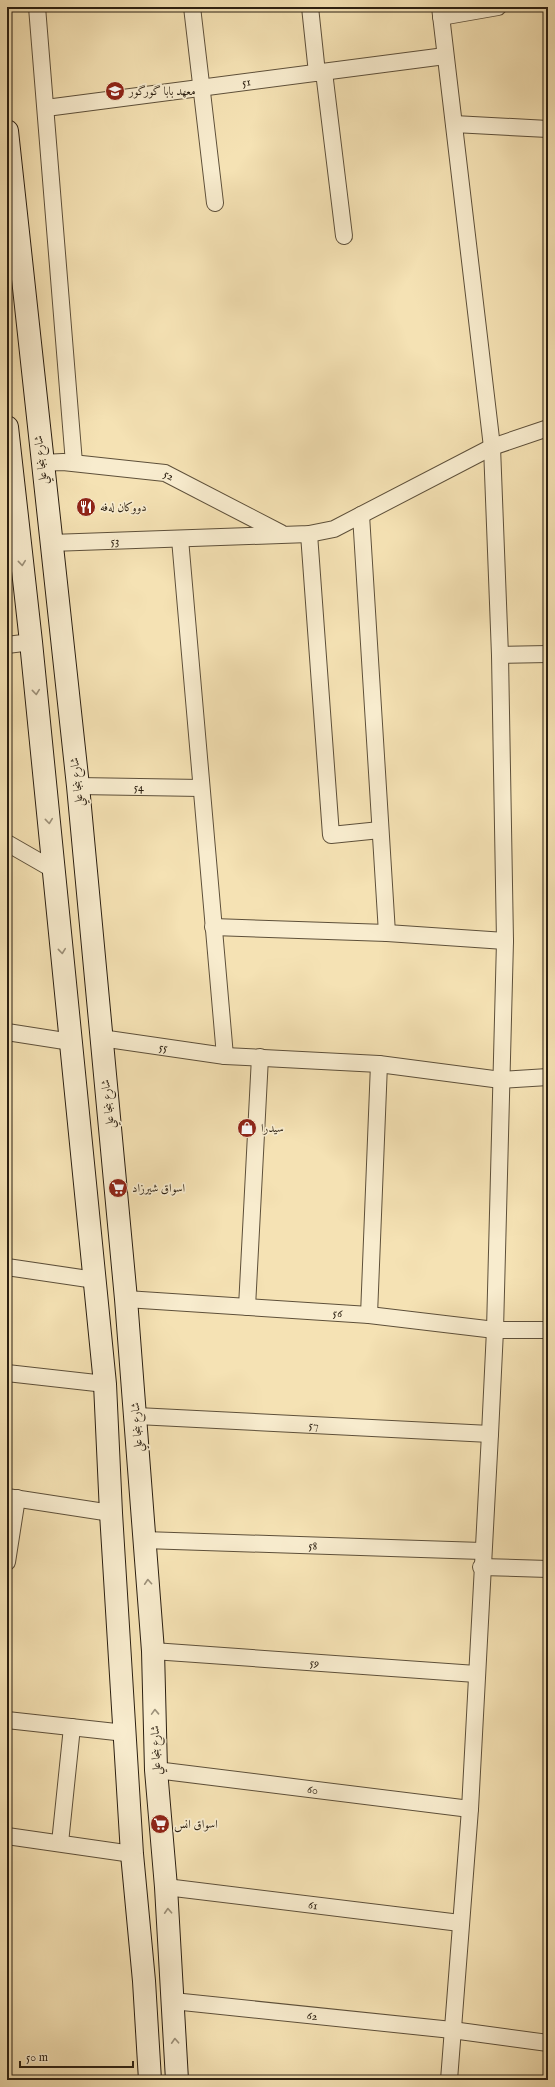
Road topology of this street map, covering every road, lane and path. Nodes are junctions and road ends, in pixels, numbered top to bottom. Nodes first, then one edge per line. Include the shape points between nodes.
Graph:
1 (37, 7) edge
2 (192, 7) edge
3 (310, 7) edge
4 (498, 7) edge
5 (441, 12) edge
6 (446, 56) junction
7 (321, 73) junction
8 (201, 88) junction
9 (46, 108) junction
10 (454, 124) junction
11 (548, 129) edge
12 (7, 131) edge
13 (215, 203) dead end
14 (10, 205) edge
15 (344, 236) dead end
16 (7, 427) edge
17 (548, 428) edge
18 (492, 447) junction
19 (42, 463) junction
20 (74, 463) junction
21 (362, 515) junction
22 (282, 534) junction
23 (309, 534) junction
24 (13, 538) edge
25 (180, 539) junction
26 (51, 543) junction
27 (31, 642) junction
28 (7, 645) edge
29 (548, 654) edge
30 (500, 655) junction
31 (78, 786) junction
32 (201, 788) junction
33 (380, 830) junction
34 (7, 843) edge
35 (54, 870) junction
36 (213, 927) junction
37 (387, 933) junction
38 (505, 941) junction
39 (7, 1032) edge
40 (101, 1038) junction
41 (71, 1042) junction
42 (224, 1056) junction
43 (260, 1057) junction
44 (379, 1064) junction
45 (548, 1077) edge
46 (501, 1080) junction
47 (108, 1109) junction
48 (78, 1113) junction
49 (7, 1267) edge
50 (95, 1280) junction
51 (126, 1299) junction
52 (247, 1307) junction
53 (369, 1315) junction
54 (495, 1330) junction
55 (548, 1330) edge
56 (7, 1373) edge
57 (105, 1384) junction
58 (137, 1416) junction
59 (490, 1434) junction
60 (12, 1497) edge
61 (111, 1513) junction
62 (144, 1540) junction
63 (482, 1551) junction
64 (7, 1562) edge
65 (482, 1567) junction
66 (548, 1569) edge
67 (153, 1651) junction
68 (476, 1674) junction
69 (7, 1720) edge
70 (72, 1727) junction
71 (125, 1733) junction
72 (156, 1770) junction
73 (470, 1809) junction
74 (7, 1836) edge
75 (60, 1843) junction
76 (132, 1854) junction
77 (166, 1887) junction
78 (460, 1923) junction
79 (173, 2001) junction
80 (452, 2030) junction
81 (548, 2042) edge
82 (150, 2080) edge
83 (177, 2080) edge
84 (449, 2080) edge

1 - 9 street
2 - 8 street
3 - 7 street
4 - 5 street
5 - 6 street
6 - 7 street, 51
6 - 10 street
7 - 8 street, 51
7 - 15 street
8 - 9 street, 51
8 - 13 street
9 - 20 street
10 - 11 street
10 - 18 street
12 - 14 main road, شارع بنجا علي
14 - 19 main road, شارع بنجا علي
16 - 24 main road
17 - 18 street, 53
18 - 21 street, 53
18 - 30 street
19 - 20 street, 52
19 - 26 main road, شارع بنجا علي
20 - 22 street, 52 via 165,473
21 - 23 street, 53 via 334,530
21 - 33 street
22 - 23 street, 53
22 - 25 street, 53
23 - 33 street via 331,835
24 -> 27 main road
25 - 26 street, 53
25 - 32 street
26 - 31 main road, شارع بنجا علي
27 - 28 street
27 -> 35 main road
29 - 30 street
30 - 38 street
31 - 32 street, 54
31 - 40 main road, شارع بنجا علي
32 - 36 street
33 - 37 street
34 - 35 street
35 -> 41 main road
36 - 37 street
36 - 42 street
37 - 38 street
38 - 46 street
39 - 41 street
40 - 42 street, 55
40 - 47 main road, شارع بنجا علي
41 - 48 main road
42 - 43 street, 55
43 - 44 street, 55
43 - 52 street
44 - 46 street, 55
44 - 53 street
45 - 46 street, 55
46 - 54 street
47 - 48 main road
47 - 51 main road, شارع بنجا علي
48 - 50 main road
49 - 50 street
50 - 57 main road
51 - 52 street, 56
51 - 58 main road, شارع بنجا علي
52 - 53 street, 56
53 - 54 street, 56
54 - 55 street, 56
54 - 59 street
56 - 57 street
57 - 61 main road
58 - 59 street, 57
58 - 62 main road, شارع بنجا علي
59 - 63 street
60 - 61 street
60 - 64 street
61 - 71 main road
62 - 63 street, 58
67 -> 62 main road, شارع بنجا علي
63 - 65 street
65 - 66 street
65 - 68 street
67 - 68 street, 59
72 -> 67 main road, شارع بنجا علي
68 - 73 street
69 - 70 street
70 - 71 street
70 - 75 street
71 - 76 main road
72 - 73 street, 60
72 - 77 main road, شارع بنجا علي
73 - 78 street
74 - 75 street
75 - 76 street
76 - 82 main road
77 - 78 street, 61
79 -> 77 main road, شارع بنجا علي
78 - 80 street
79 - 80 street, 62
83 -> 79 main road, شارع بنجا علي
80 - 81 street, 62
80 - 84 street

